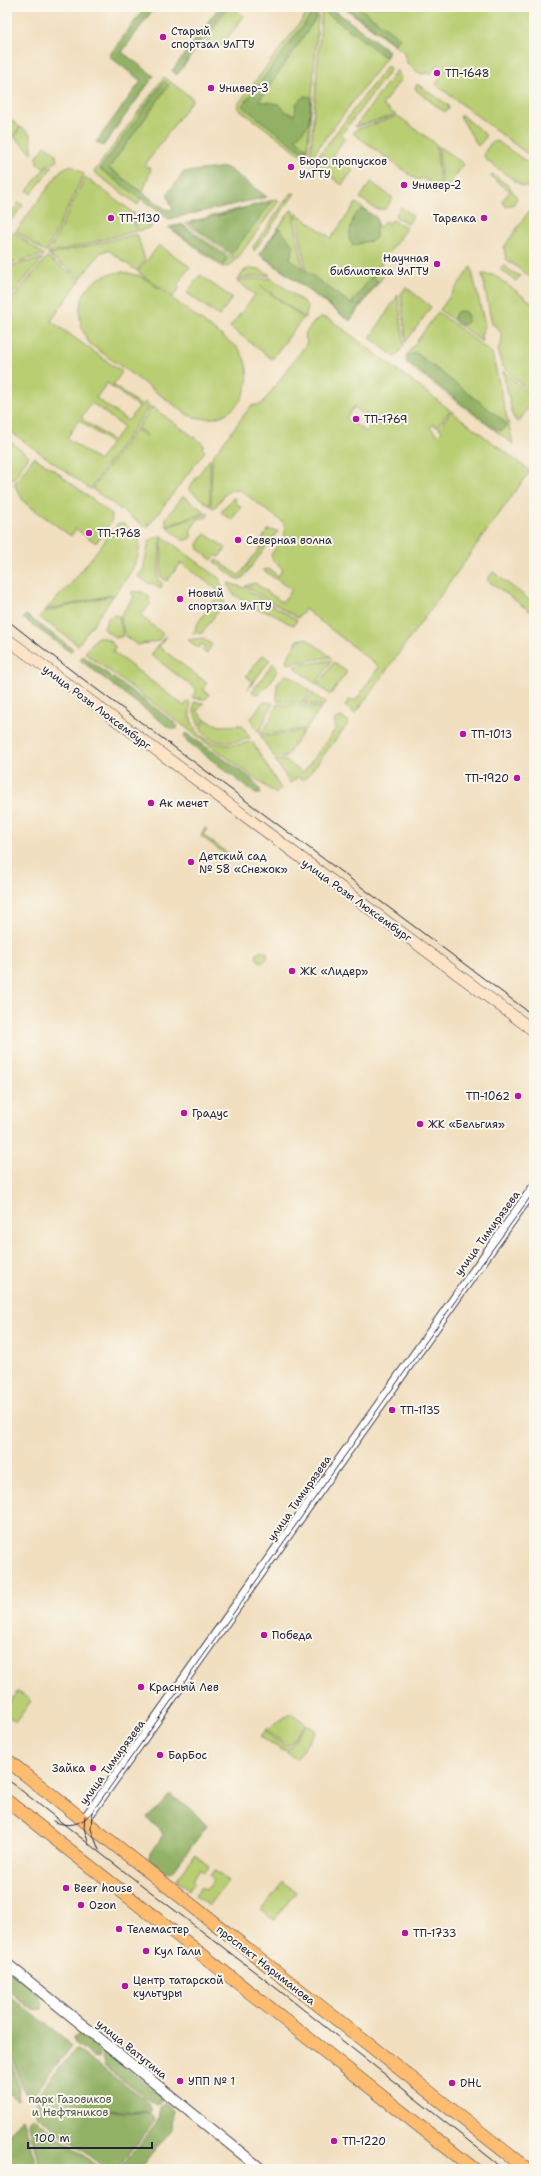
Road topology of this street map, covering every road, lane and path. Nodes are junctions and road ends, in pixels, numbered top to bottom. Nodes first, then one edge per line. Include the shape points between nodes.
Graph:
1 (7, 640) edge
2 (534, 1031) edge
3 (534, 1188) edge
4 (7, 1760) edge
5 (7, 1801) edge
6 (84, 1821) junction
7 (7, 1964) edge
8 (261, 2169) edge
9 (474, 2169) edge
10 (527, 2169) edge

1 - 2 main road, улица Розы Люксембург
3 - 6 street, улица Тимирязева via 402,1370
4 - 6 main road, проспект Нариманова
5 - 9 main road
6 - 10 main road, проспект Нариманова
7 - 8 street, улица Ватутина

